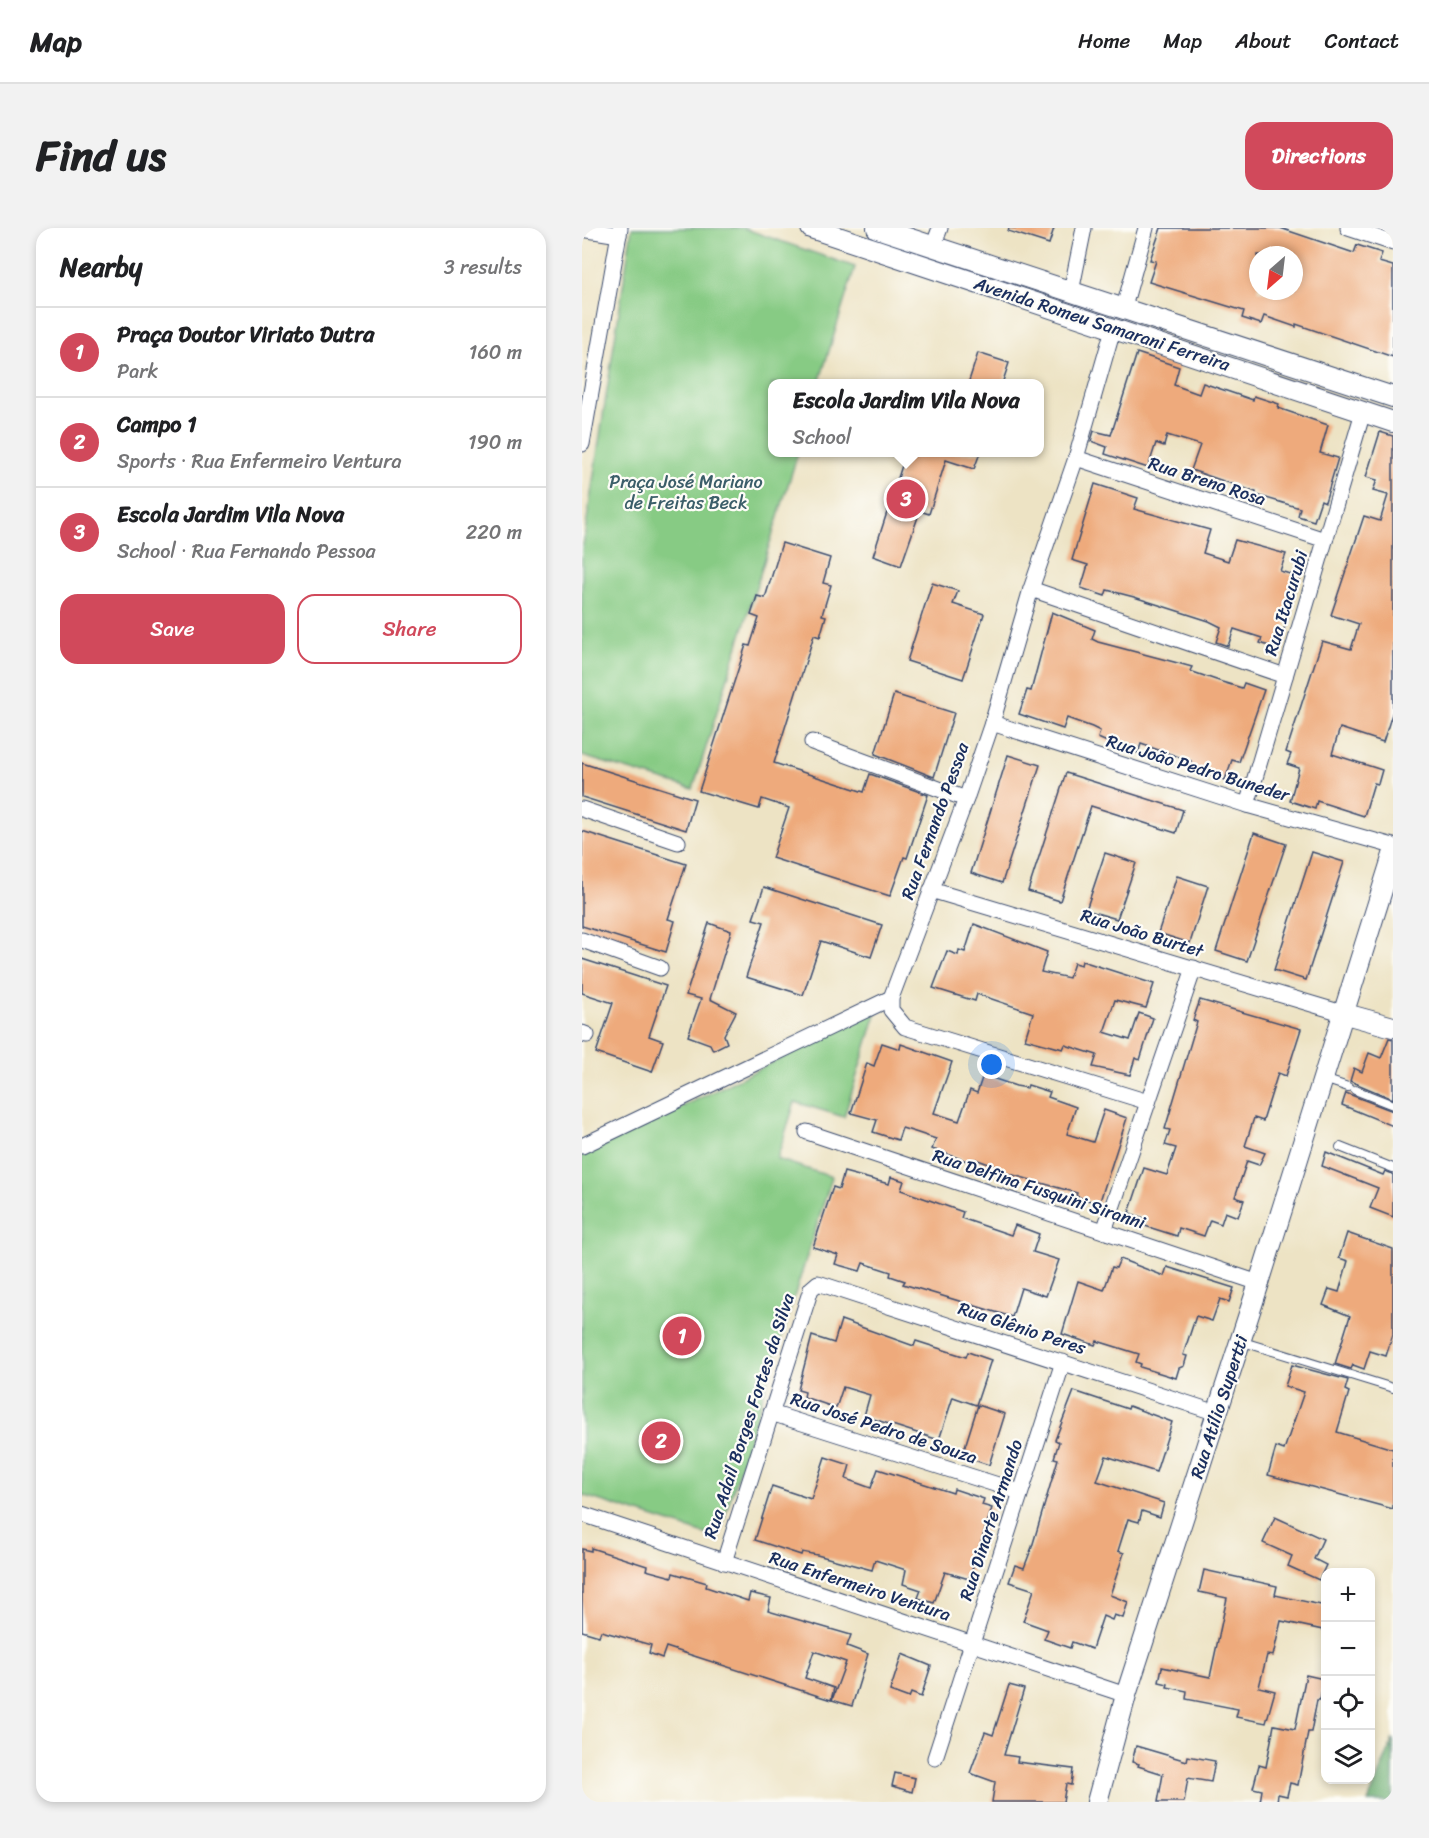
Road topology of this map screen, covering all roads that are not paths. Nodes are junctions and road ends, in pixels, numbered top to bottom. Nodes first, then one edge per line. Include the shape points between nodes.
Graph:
1 (811, 228) edge
2 (878, 228) edge
3 (940, 228) edge
4 (1084, 228) edge
5 (1146, 228) edge
6 (1348, 228) edge
7 (582, 230) edge
8 (619, 231) edge
9 (1393, 243) edge
10 (933, 247) junction
11 (979, 262) junction
12 (972, 282) junction
13 (1071, 292) junction
14 (1124, 307) junction
15 (1113, 329) junction
16 (1256, 351) junction
17 (1248, 372) junction
18 (1393, 397) edge
19 (1363, 412) junction
20 (1393, 422) edge
21 (582, 444) edge
22 (1076, 458) junction
23 (1325, 540) junction
24 (1031, 589) junction
25 (1285, 676) junction
26 (992, 723) junction
27 (812, 742) dead end
28 (966, 799) junction
29 (1246, 805) junction
30 (582, 809) edge
31 (678, 842) dead end
32 (1393, 846) edge
33 (1393, 855) edge
34 (930, 890) junction
35 (582, 940) edge
36 (660, 968) dead end
37 (1194, 968) junction
38 (891, 998) junction
39 (1342, 1012) junction
40 (1393, 1027) edge
41 (1322, 1078) junction
42 (1148, 1102) junction
43 (1393, 1106) edge
44 (807, 1132) dead end
45 (582, 1146) edge
46 (1340, 1147) dead end
47 (1393, 1168) edge
48 (1104, 1231) junction
49 (1259, 1283) junction
50 (815, 1284) joint
51 (1240, 1341) junction
52 (1063, 1362) junction
53 (1393, 1388) edge
54 (771, 1413) junction
55 (1217, 1413) junction
56 (1020, 1492) junction
57 (582, 1515) edge
58 (724, 1562) junction
59 (973, 1644) junction
60 (1126, 1695) junction
61 (935, 1758) dead end
62 (1097, 1802) edge

1 - 12 street, Avenida Romeu Samarani Ferreira
2 - 10 street, Avenida Romeu Samarani Ferreira
3 - 10 street
4 - 13 street
5 - 14 street
6 - 9 street
7 - 8 street
8 - 21 street
10 - 11 street, Avenida Romeu Samarani Ferreira
11 - 12 street
11 - 13 street, Avenida Romeu Samarani Ferreira
12 - 15 street, Avenida Romeu Samarani Ferreira
13 - 14 street, Avenida Romeu Samarani Ferreira
14 - 16 street, Avenida Romeu Samarani Ferreira
15 - 17 street, Avenida Romeu Samarani Ferreira
15 - 22 street, Rua Fernando Pessoa
16 - 17 street
16 - 18 street, Avenida Romeu Samarani Ferreira
17 - 19 street, Avenida Romeu Samarani Ferreira
19 - 20 street, Avenida Romeu Samarani Ferreira
19 - 23 street, Rua Itacurubi
22 - 23 street, Rua Breno Rosa
22 - 24 street, Rua Fernando Pessoa
23 - 25 street, Rua Itacurubi
24 - 25 street
24 - 26 street, Rua Fernando Pessoa
25 - 29 street, Rua Itacurubi
26 - 28 street, Rua Fernando Pessoa
26 - 29 street, Rua João Pedro Buneder
27 - 28 street
28 - 34 street, Rua Fernando Pessoa
29 - 32 street, Rua João Pedro Buneder
30 - 31 street
33 - 39 street, Rua Atílio Supertti
34 - 37 street, Rua João Burtet
34 - 38 street, Rua Fernando Pessoa
35 - 36 street
37 - 39 street, Rua João Burtet
37 - 42 street
38 - 42 street via 891,1010 904,1027
38 - 45 street
39 - 40 street
39 - 41 street, Rua Atílio Supertti
41 - 43 lane
41 - 49 street, Rua Atílio Supertti
42 - 48 street
44 - 48 street, Rua Delfina Fusquini Siranni
46 - 47 lane
48 - 49 street, Rua Delfina Fusquini Siranni
49 - 51 street, Rua Atílio Supertti
50 - 52 street, Rua Glênio Peres
50 - 54 street, Rua Adail Borges Fortes da Silva
51 - 53 lane
51 - 55 street, Rua Atílio Supertti
52 - 55 street, Rua Glênio Peres
52 - 56 street, Rua Dinarte Armando
54 - 56 street, Rua José Pedro de Souza
54 - 58 street, Rua Adail Borges Fortes da Silva
55 - 60 street, Rua Atílio Supertti
56 - 59 street, Rua Dinarte Armando
57 - 58 street, Rua Enfermeiro Ventura
58 - 59 street, Rua Enfermeiro Ventura
59 - 60 street, Rua Enfermeiro Ventura
59 - 61 street, Rua Dinarte Armando
60 - 62 street, Rua Atílio Supertti

